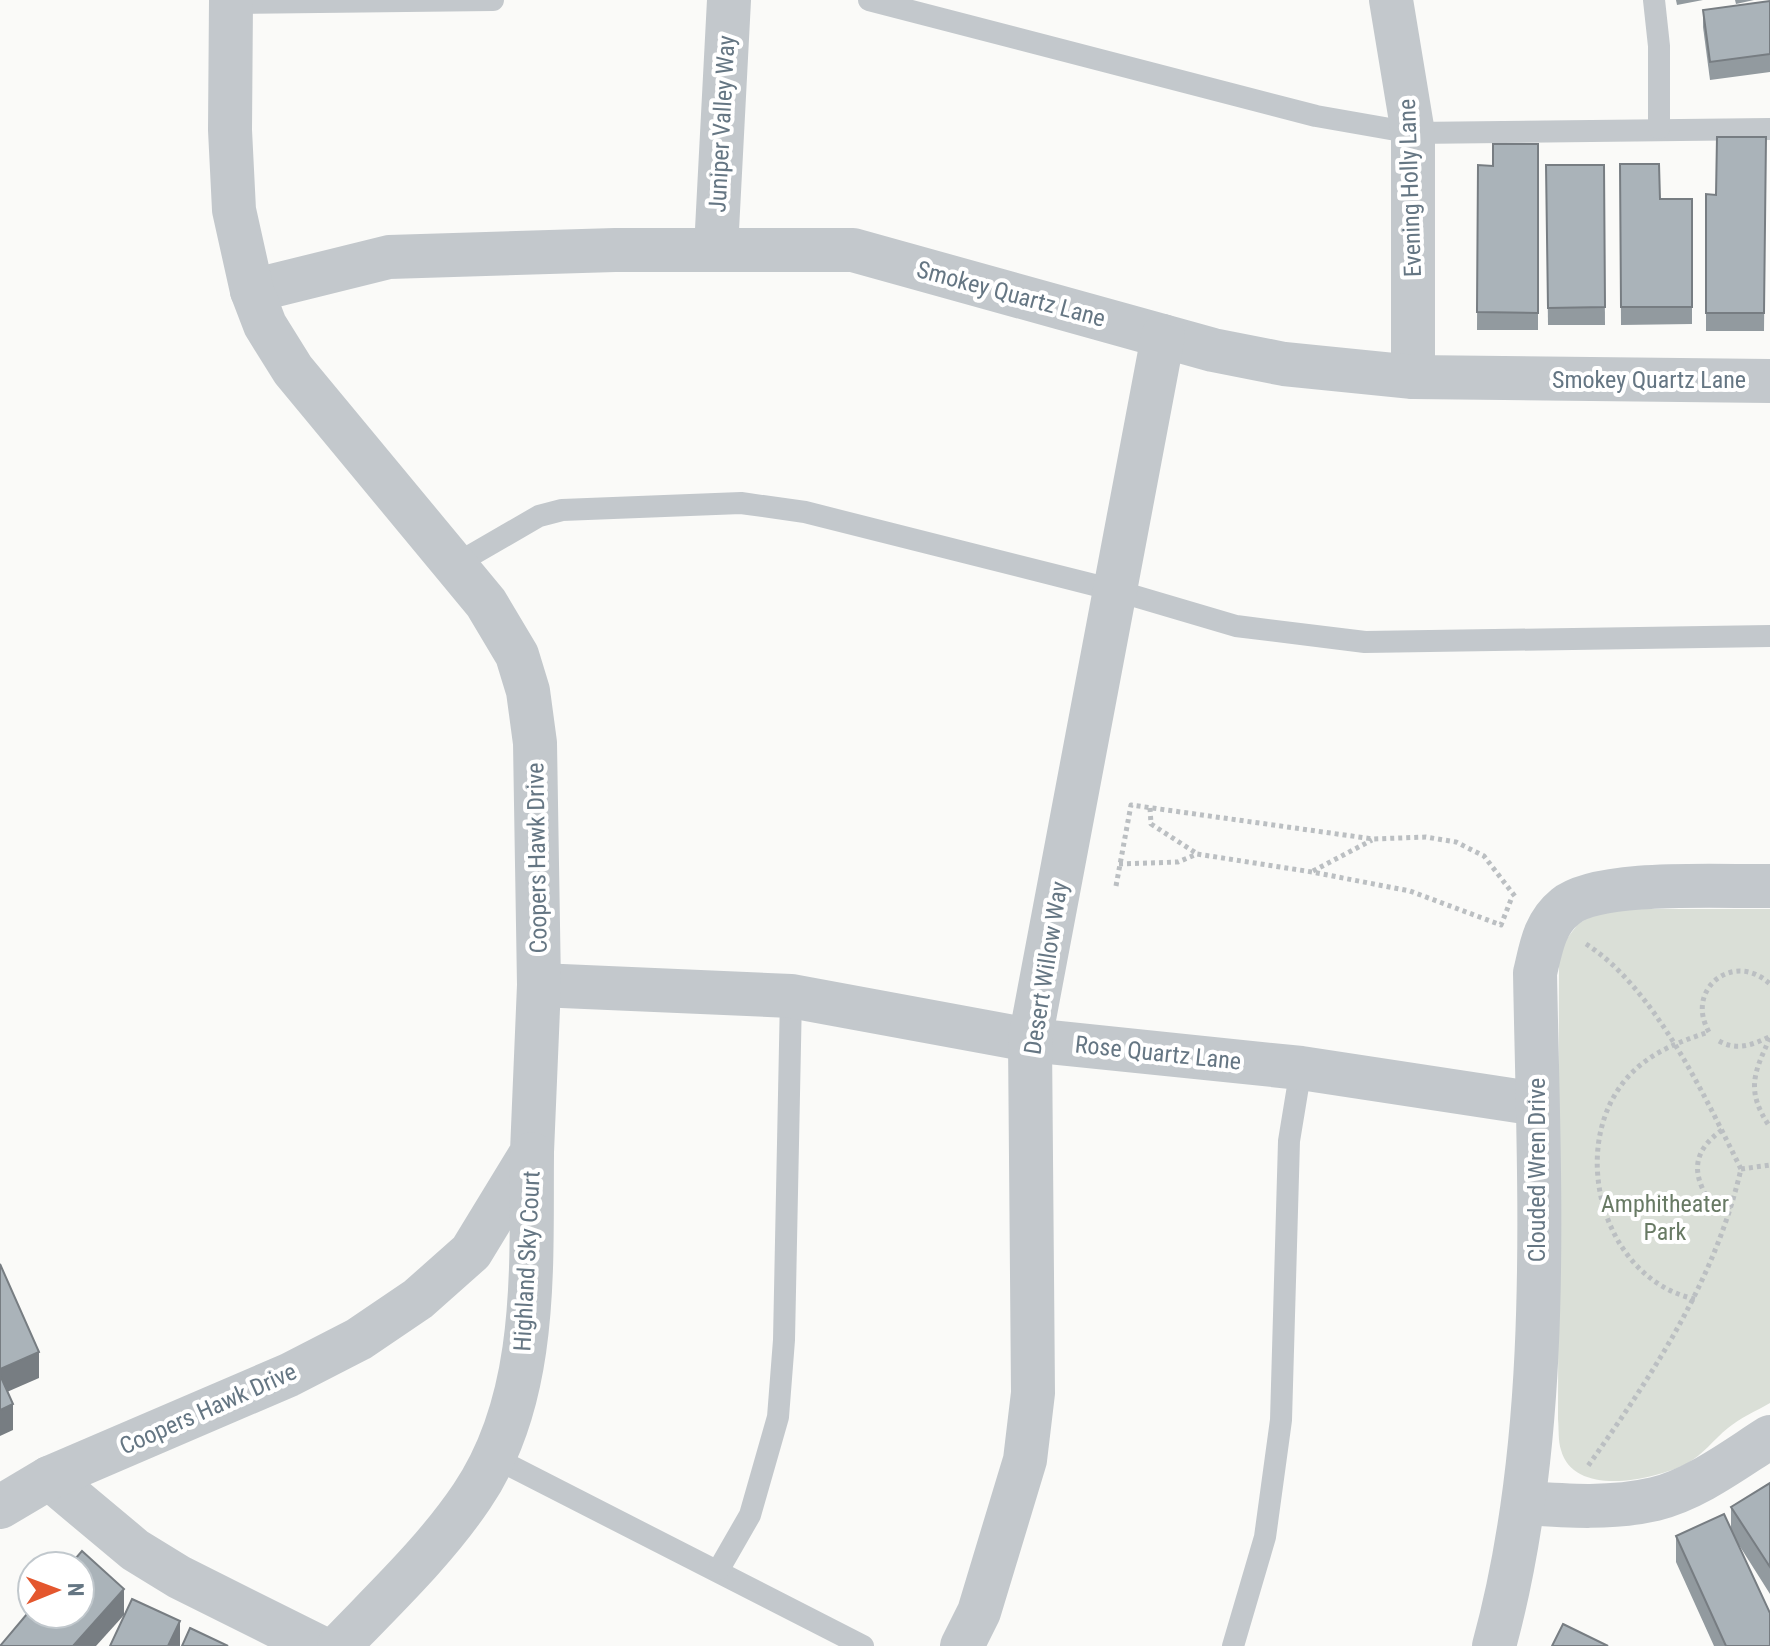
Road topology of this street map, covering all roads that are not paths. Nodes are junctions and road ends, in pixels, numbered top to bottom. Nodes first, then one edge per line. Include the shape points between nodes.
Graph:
1 (493, 0) edge
2 (729, 0) edge
3 (869, 0) edge
4 (1391, 0) edge
5 (1654, 0) edge
6 (231, 2) edge
7 (1659, 128) junction
8 (1770, 129) edge
9 (1413, 133) junction
10 (716, 249) junction
11 (252, 291) junction
12 (1163, 336) junction
13 (1413, 377) junction
14 (1770, 381) edge
15 (456, 564) junction
16 (1114, 590) junction
17 (1770, 636) edge
18 (1770, 886) edge
19 (539, 985) junction
20 (791, 996) junction
21 (1030, 1040) junction
22 (1301, 1068) junction
23 (1537, 1104) junction
24 (532, 1152) junction
25 (1770, 1437) edge
26 (493, 1457) junction
27 (49, 1478) junction
28 (1525, 1503) junction
29 (0, 1507) edge
30 (719, 1569) junction
31 (317, 1646) edge
32 (339, 1646) edge
33 (863, 1646) edge
34 (962, 1646) edge
35 (1233, 1646) edge
36 (1494, 1646) edge

1 - 6 lane
2 - 10 street, Juniper Valley Way
3 - 9 lane via 1316,116
4 - 9 street, Evening Holly Lane
5 - 7 lane
6 - 11 street, Coopers Hawk Drive via 234,210
7 - 8 lane
7 - 9 lane
9 - 13 street, Evening Holly Lane
10 - 11 street, Smokey Quartz Lane via 389,257
10 - 12 street, Smokey Quartz Lane via 853,250
11 - 15 street, Coopers Hawk Drive via 265,325 293,370
12 - 13 street, Smokey Quartz Lane via 1284,364
12 - 16 street, Desert Willow Way
13 - 14 street, Smokey Quartz Lane
15 - 16 lane via 539,516 562,510 741,503 805,512
15 - 19 street, Coopers Hawk Drive via 504,631 528,691 535,743
16 - 17 lane via 1236,626 1365,642
16 - 21 street, Desert Willow Way
18 - 23 street, Clouded Wren Drive via 1615,889 1566,905 1544,932 1535,973
19 - 20 street, Rose Quartz Lane
19 - 24 street, Coopers Hawk Drive
20 - 21 street, Rose Quartz Lane
20 - 30 lane via 778,1417 750,1515
21 - 22 street, Rose Quartz Lane
21 - 34 street, Desert Willow Way via 1030,1420 1007,1525 979,1612
22 - 23 street, Rose Quartz Lane
22 - 35 lane via 1289,1141 1281,1420 1265,1537
23 - 28 street, Clouded Wren Drive via 1537,1259
24 - 26 street, Highland Sky Court via 527,1344
24 - 27 street, Coopers Hawk Drive via 471,1252 451,1274 359,1339 289,1375
25 - 28 street via 1694,1483 1656,1499 1587,1507
26 - 30 lane
26 - 32 street, Highland Sky Court via 473,1496 421,1561
27 - 29 street, Coopers Hawk Drive
27 - 31 street via 146,1557
28 - 36 street, Clouded Wren Drive
30 - 33 lane

